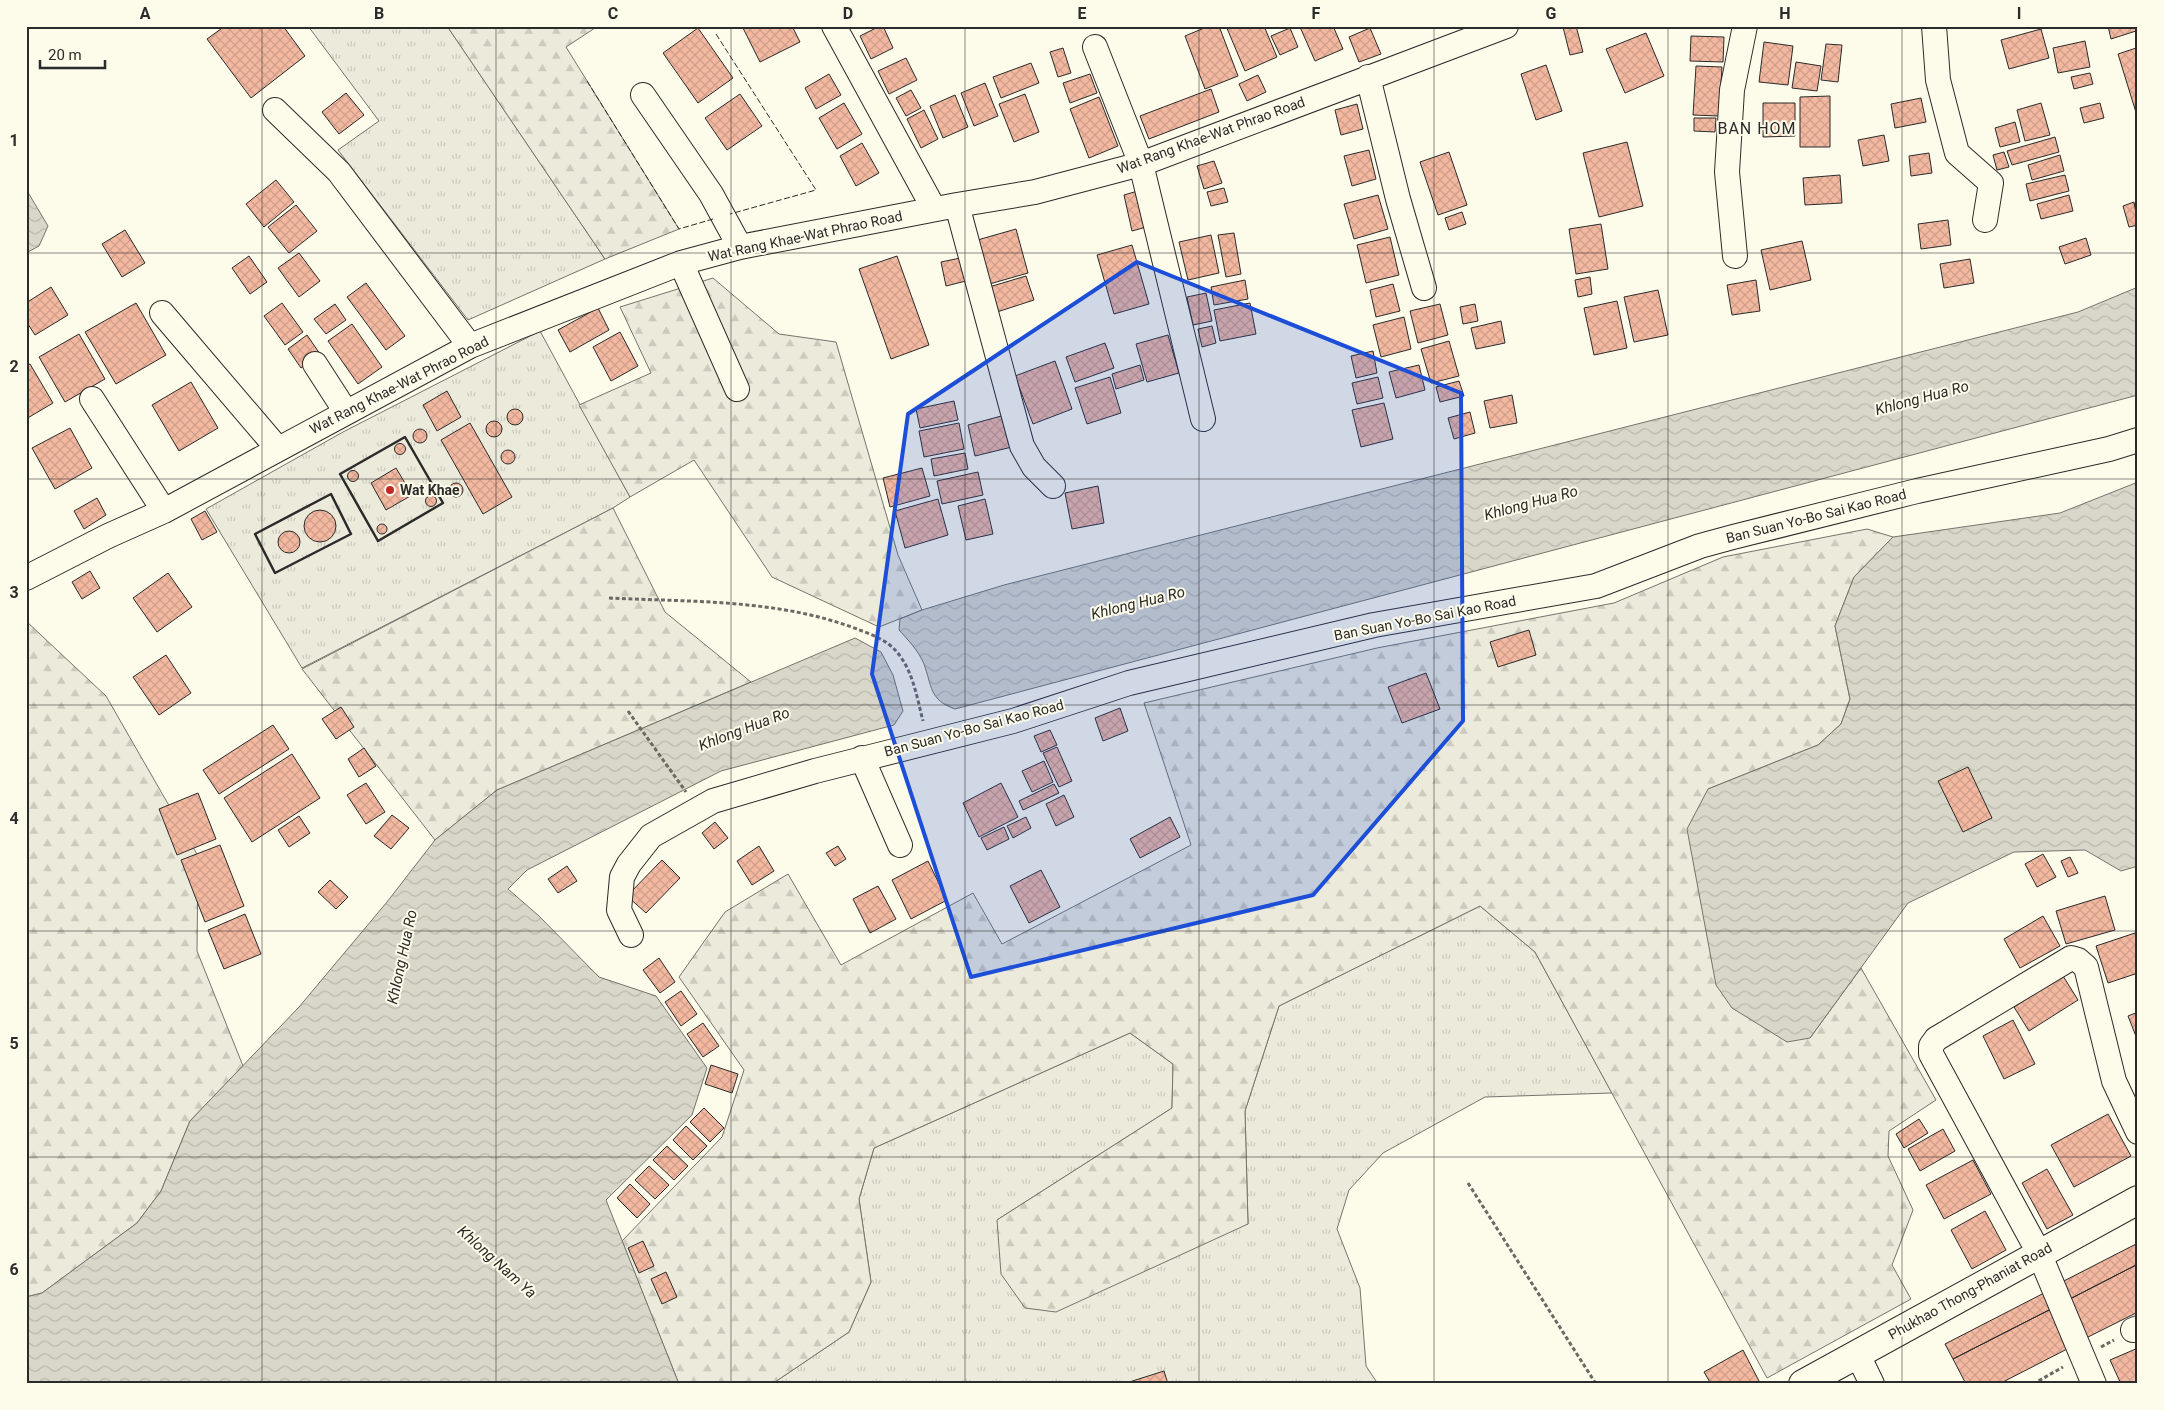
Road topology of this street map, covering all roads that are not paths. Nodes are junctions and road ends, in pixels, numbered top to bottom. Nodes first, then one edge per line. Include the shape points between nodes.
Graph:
1 (834, 26) edge
2 (1745, 26) edge
3 (1934, 26) edge
4 (1495, 28) edge
5 (1095, 48) dead end
6 (1368, 77) junction
7 (643, 95) dead end
8 (275, 110) dead end
9 (1141, 164) junction
10 (946, 207) junction
11 (1985, 220) dead end
12 (740, 247) junction
13 (1735, 256) dead end
14 (681, 264) junction
15 (1424, 288) dead end
16 (162, 313) dead end
17 (470, 346) junction
18 (315, 364) dead end
19 (737, 390) dead end
20 (92, 399) dead end
21 (346, 412) junction
22 (1203, 419) dead end
23 (2138, 440) edge
24 (278, 449) junction
25 (1053, 486) dead end
26 (164, 510) junction
27 (26, 578) edge
28 (862, 758) junction
29 (900, 846) dead end
30 (631, 935) dead end
31 (2138, 1132) edge
32 (2138, 1200) edge
33 (2039, 1252) junction
34 (1857, 1354) junction
35 (1803, 1384) edge
36 (1872, 1384) edge
37 (2094, 1384) edge

1 - 10 street
2 - 13 street via 1732,90 1727,172
3 - 11 street via 1938,80 1957,153 1991,183
4 - 6 street, Wat Rang Khae-Wat Phrao Road
5 - 9 street
6 - 9 street, Wat Rang Khae-Wat Phrao Road
6 - 15 street
7 - 12 street via 711,194
8 - 17 street via 339,172
9 - 10 street, Wat Rang Khae-Wat Phrao Road via 1035,192
9 - 22 street
10 - 12 street, Wat Rang Khae-Wat Phrao Road
10 - 25 street via 1022,446 1034,467
12 - 14 street, Wat Rang Khae-Wat Phrao Road
14 - 17 street, Wat Rang Khae-Wat Phrao Road
14 - 19 street
16 - 24 street
17 - 21 street, Wat Rang Khae-Wat Phrao Road
18 - 21 street
20 - 26 street
21 - 24 street, Wat Rang Khae-Wat Phrao Road
23 - 28 street, Ban Suan Yo-Bo Sai Kao Road via 1708,543 1596,586 1364,627 1130,683 1013,721
24 - 26 street, Wat Rang Khae-Wat Phrao Road
26 - 27 street, Wat Rang Khae-Wat Phrao Road
28 - 29 street
28 - 30 street, Ban Suan Yo-Bo Sai Kao Road via 702,800 651,836 622,877 619,910
31 - 33 street via 2114,1081 2086,967 2078,960 2071,958 1936,1039 1931,1046 1931,1054
32 - 33 main road, Phukhao Thong-Phaniat Road
33 - 34 main road, Phukhao Thong-Phaniat Road
33 - 37 street
34 - 35 main road, Phukhao Thong-Phaniat Road
34 - 36 street

